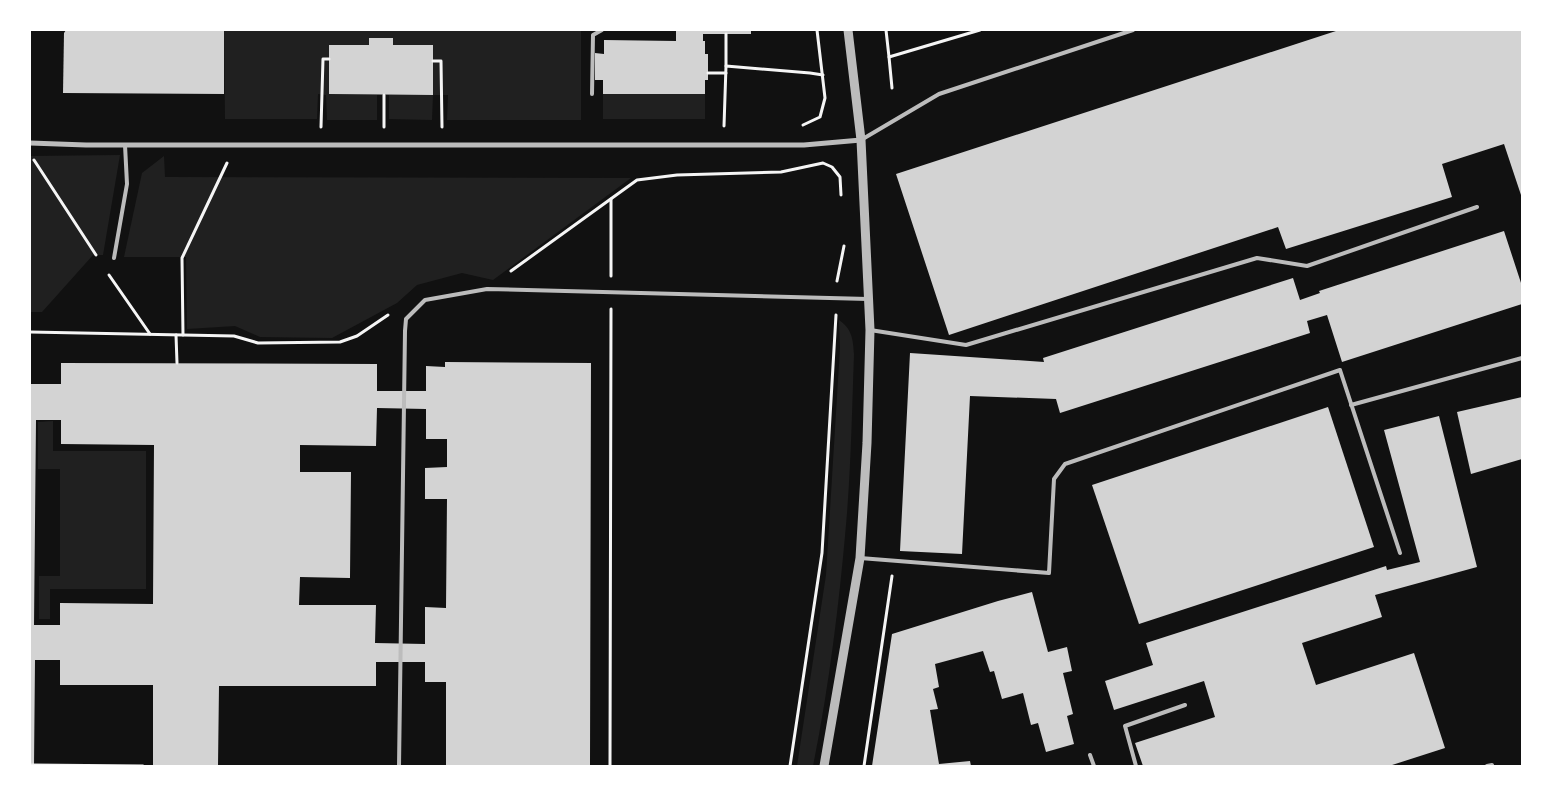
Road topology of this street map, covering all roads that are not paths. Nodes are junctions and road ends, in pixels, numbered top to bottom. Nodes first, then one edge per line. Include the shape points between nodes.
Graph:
1 (602, 30) edge
2 (848, 30) edge
3 (1133, 30) edge
4 (592, 94) dead end
5 (861, 140) junction
6 (30, 143) edge
7 (125, 145) junction
8 (1477, 207) dead end
9 (114, 258) dead end
10 (868, 299) junction
11 (870, 330) junction
12 (1522, 358) edge
13 (1351, 405) junction
14 (1400, 554) dead end
15 (860, 558) junction
16 (1185, 705) dead end
17 (1090, 755) dead end
18 (399, 766) edge
19 (824, 766) edge
20 (1094, 766) edge
21 (1136, 766) edge
22 (1487, 766) edge
23 (1492, 766) edge

1 - 4 lane via 593,35
2 - 5 street
3 - 5 lane via 939,94
5 - 7 street via 804,145
5 - 10 street
6 - 7 street
7 - 9 lane via 127,184
8 - 11 lane via 1306,266 1257,258 966,345
10 - 11 street
10 - 18 lane via 487,289 425,300 406,319
11 - 15 street via 868,443
12 - 13 lane
13 - 14 lane
13 - 15 lane via 1340,370 1065,464 1054,479 1049,572
15 - 19 street
16 - 21 lane via 1125,726
17 - 20 lane
22 - 23 lane

